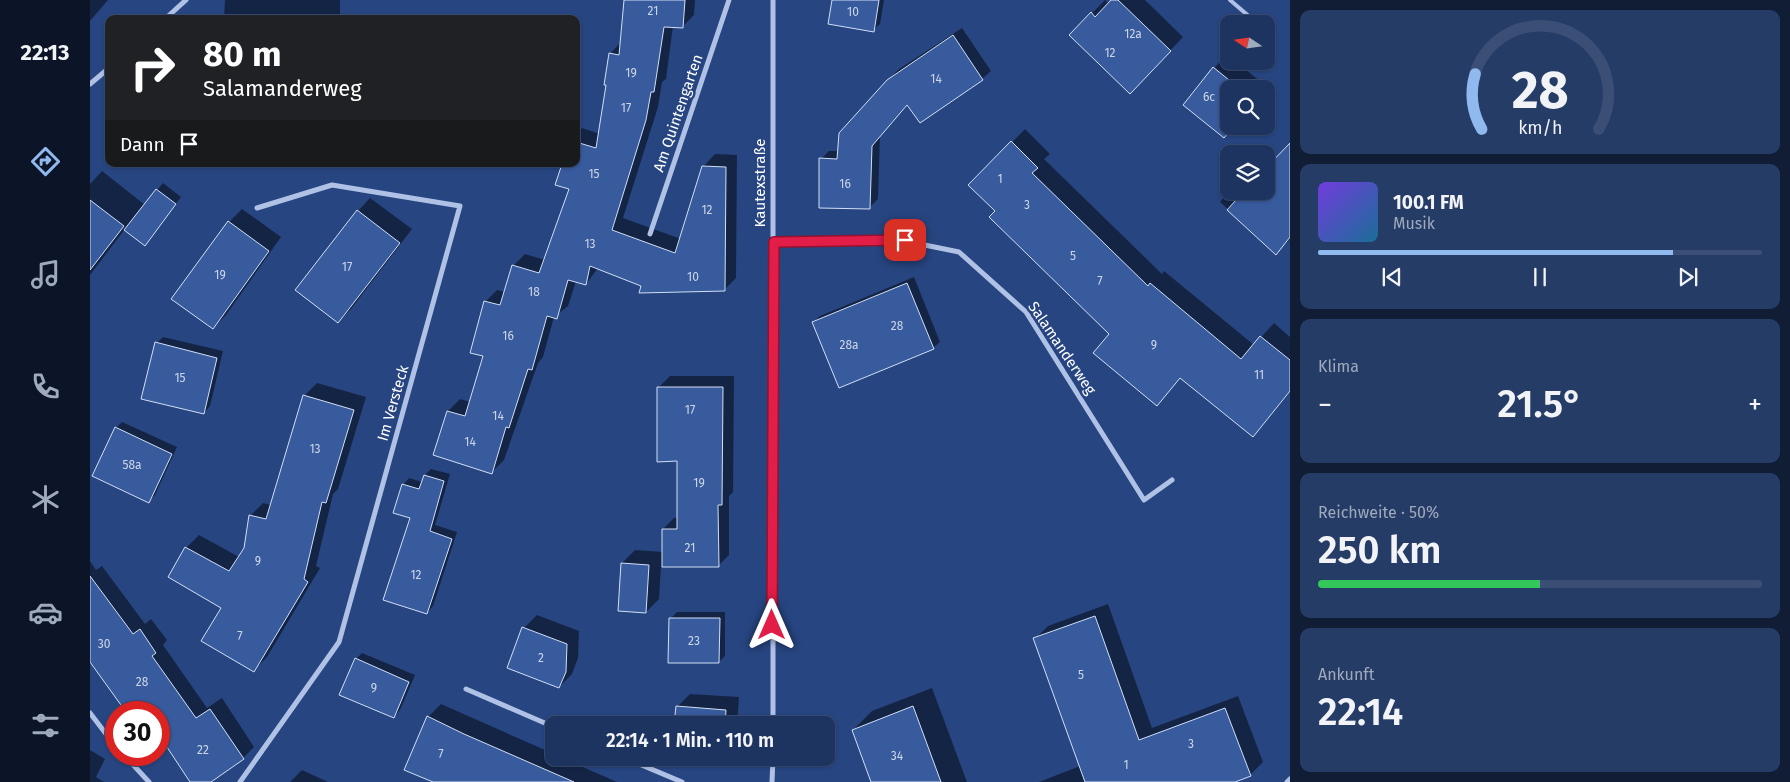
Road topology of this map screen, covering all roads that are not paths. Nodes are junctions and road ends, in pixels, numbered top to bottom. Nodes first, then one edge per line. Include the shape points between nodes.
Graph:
1 (186, 0) edge
2 (729, 0) edge
3 (773, 0) edge
4 (1230, 0) edge
5 (169, 15) edge
6 (1248, 15) edge
7 (105, 71) edge
8 (90, 84) edge
9 (257, 208) dead end
10 (650, 234) dead end
11 (774, 242) junction
12 (1172, 480) dead end
13 (466, 689) dead end
14 (90, 713) edge
15 (773, 716) edge
16 (545, 723) edge
17 (105, 733) edge
18 (134, 766) edge
19 (644, 766) edge
20 (773, 766) edge
21 (1290, 779) edge
22 (149, 782) edge
23 (240, 782) edge
24 (682, 782) edge
25 (772, 782) edge
26 (1288, 782) edge

1 - 5 street
2 - 10 street, Am Quintengarten
3 - 11 street, Kautexstraße
4 - 6 lane
7 - 8 street
9 - 23 street, Im Versteck via 332,185 460,206 339,642
11 - 12 street, Salamanderweg via 905,240 959,252 1026,312 1144,500
11 - 15 street, Kautexstraße
13 - 16 street
14 - 17 street
18 - 22 street
19 - 24 street
20 - 25 street
21 - 26 street

